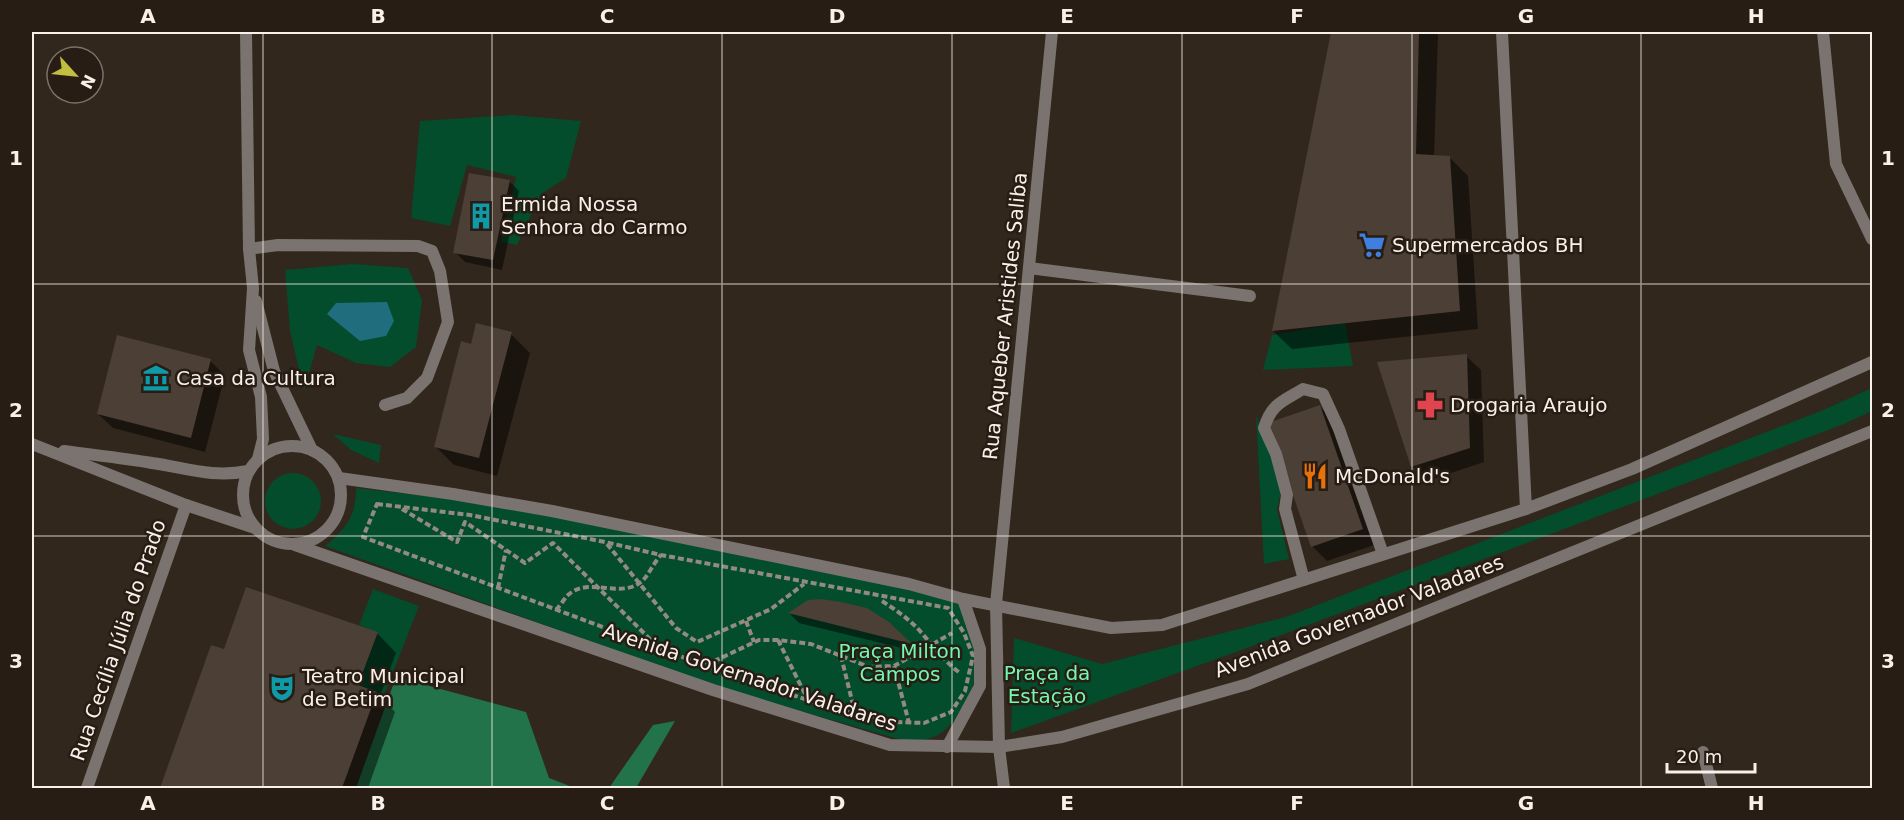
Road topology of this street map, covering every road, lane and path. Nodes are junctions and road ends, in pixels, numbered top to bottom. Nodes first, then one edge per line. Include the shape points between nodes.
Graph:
1 (246, 32) edge
2 (1053, 32) edge
3 (1502, 32) edge
4 (1819, 32) edge
5 (1872, 239) edge
6 (249, 249) junction
7 (1029, 268) junction
8 (253, 288) junction
9 (1250, 296) dead end
10 (1872, 362) edge
11 (385, 405) dead end
12 (1872, 431) edge
13 (32, 444) edge
14 (45, 449) junction
15 (312, 450) junction
16 (258, 459) junction
17 (248, 471) junction
18 (339, 478) junction
19 (186, 505) junction
20 (398, 507) junction
21 (1526, 509) junction
22 (255, 528) junction
23 (605, 542) junction
24 (295, 545) junction
25 (506, 550) junction
26 (1383, 554) junction
27 (661, 555) junction
28 (1304, 580) junction
29 (807, 582) junction
30 (639, 584) junction
31 (598, 587) junction
32 (498, 588) junction
33 (871, 595) junction
34 (963, 599) junction
35 (996, 604) junction
36 (556, 610) junction
37 (746, 621) junction
38 (964, 633) junction
39 (778, 640) junction
40 (754, 643) junction
41 (931, 645) junction
42 (660, 648) junction
43 (841, 656) junction
44 (705, 665) junction
45 (894, 666) junction
46 (968, 678) junction
47 (808, 700) junction
48 (856, 713) junction
49 (909, 723) junction
50 (947, 747) junction
51 (999, 747) junction
52 (1703, 752) dead end
53 (87, 789) edge
54 (1004, 789) edge
55 (1712, 789) edge

1 - 6 street
2 - 7 street, Rua Aqueber Aristides Saliba
3 - 21 street
4 - 5 street via 1836,164
6 - 8 street
6 - 11 street via 278,245 418,246 432,251 440,271 448,322 427,378 407,398
7 - 9 street
7 - 35 street, Rua Aqueber Aristides Saliba
8 - 15 street via 274,371
8 - 16 street via 249,350 261,397 263,439
10 - 21 street via 1632,469
12 - 51 street, Avenida Governador Valadares via 1248,684 1062,737
13 - 14 street
14 - 17 street via 227,475
14 - 19 street
15 - 16 street via 284,446
15 - 18 street via 332,466
16 - 17 street
17 - 22 street via 243,506
18 - 24 street via 341,504 330,527 314,539
18 - 34 street via 552,510 909,584
19 - 22 street
19 - 53 street, Rua Cecília Júlia do Prado
20 - 23 path via 470,515
20 - 25 path via 457,542 465,522
20 - 32 path via 377,504 363,537
21 - 26 street
22 - 24 street via 281,544
23 - 27 path
23 - 30 path
24 - 50 street, Avenida Governador Valadares via 713,690 890,746
25 - 31 path via 525,563 553,543
25 - 32 path
26 - 28 street
26 - 28 street via 1323,394 1303,389 1275,406 1264,428 1287,495 1285,509
27 - 29 path
27 - 30 path
28 - 35 street via 1162,625 1111,628
29 - 33 path
29 - 37 path via 771,609
30 - 31 path via 618,589
30 - 37 path via 676,628 697,642
31 - 36 path via 586,585 568,594
31 - 42 path
32 - 36 path
33 - 38 path via 948,608
33 - 41 path via 901,613
34 - 35 street
34 - 50 street via 980,649 980,686
35 - 51 street, Rua Aqueber Aristides Saliba
36 - 42 path
37 - 40 path
38 - 41 path via 952,633
38 - 46 path via 973,656
39 - 40 path
39 - 43 path via 811,644
39 - 47 path
40 - 44 path
41 - 45 path
41 - 46 path
42 - 44 path
43 - 45 path via 869,667
43 - 48 path
44 - 47 path
45 - 49 path
46 - 49 path via 965,692 951,712 924,723
47 - 48 path
48 - 49 path
50 - 51 street, Avenida Governador Valadares
51 - 54 street, Rua Aqueber Aristides Saliba
52 - 55 street

